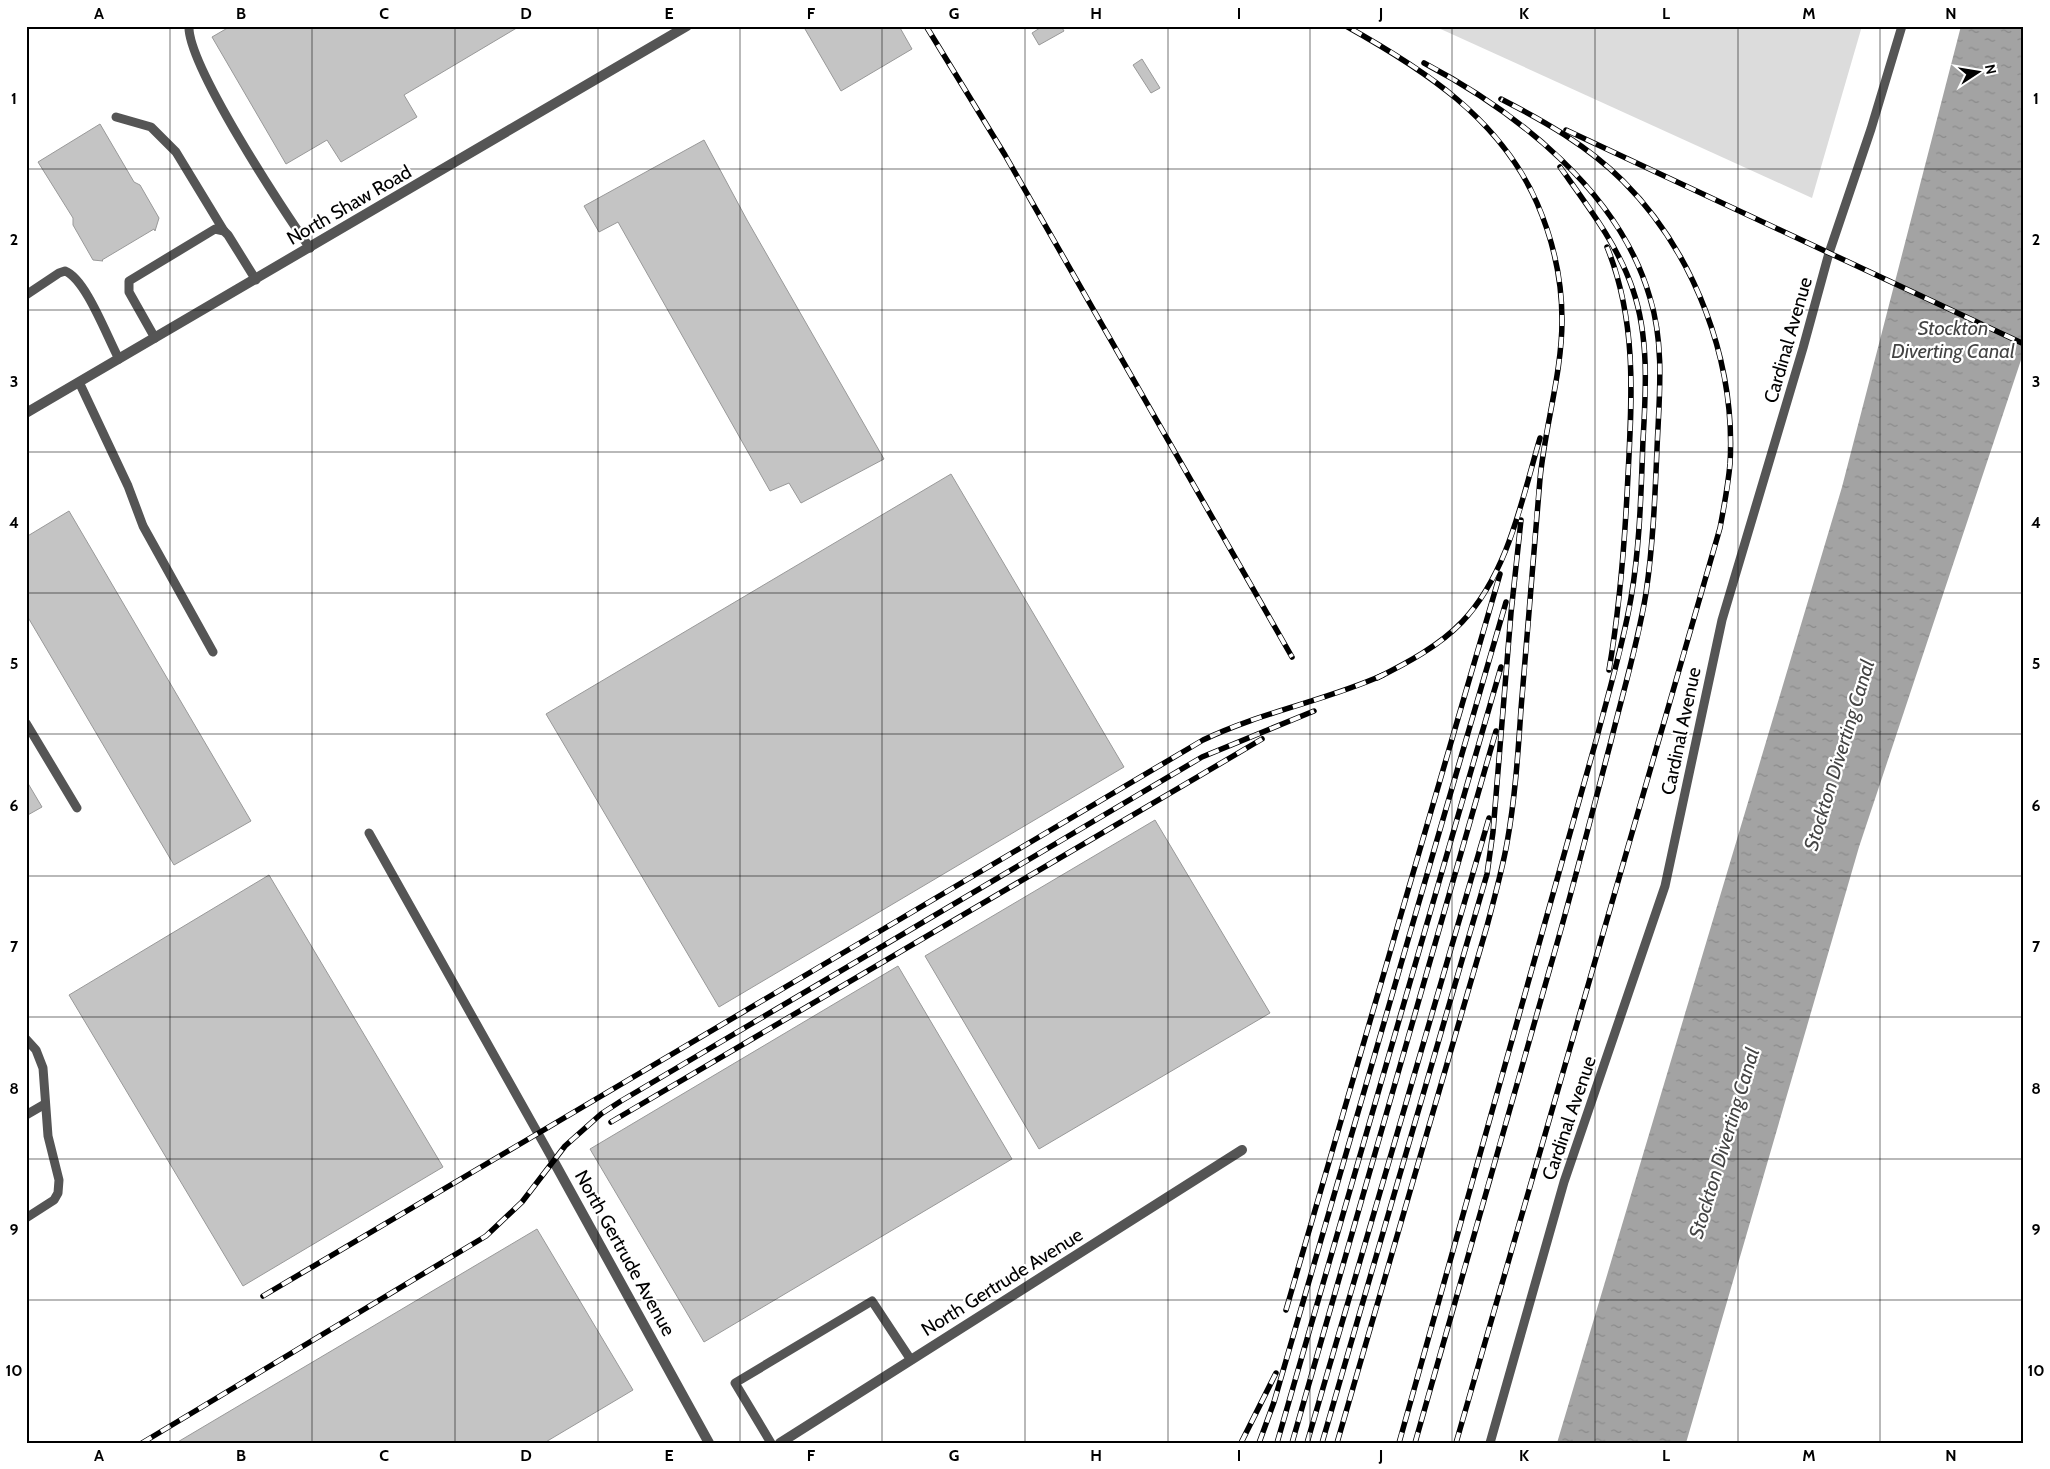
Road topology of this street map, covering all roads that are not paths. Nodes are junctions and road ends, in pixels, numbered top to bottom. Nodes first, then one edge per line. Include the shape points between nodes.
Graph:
1 (189, 26) edge
2 (687, 26) edge
3 (1902, 26) edge
4 (116, 117) dead end
5 (224, 231) junction
6 (310, 248) junction
7 (256, 280) junction
8 (26, 295) edge
9 (155, 338) junction
10 (119, 359) junction
11 (79, 382) junction
12 (26, 413) edge
13 (213, 652) dead end
14 (26, 723) edge
15 (77, 808) dead end
16 (369, 833) dead end
17 (26, 1039) edge
18 (45, 1104) junction
19 (26, 1115) edge
20 (1242, 1150) dead end
21 (553, 1160) joint
22 (26, 1218) edge
23 (911, 1360) junction
24 (709, 1443) edge
25 (771, 1443) edge
26 (780, 1443) edge
27 (1490, 1443) edge

1 - 6 lane via 189,36 211,87
2 - 6 street, North Shaw Road
3 - 27 lane, Cardinal Avenue via 1829,253 1722,620 1665,886 1564,1182
4 - 5 lane via 151,127 176,152
5 - 7 lane
5 - 9 lane via 215,228 129,281 130,292
6 - 7 street, North Shaw Road
7 - 9 street, North Shaw Road
8 - 10 lane via 59,273 73,274
9 - 10 street, North Shaw Road
10 - 11 street, North Shaw Road
11 - 12 street, North Shaw Road
11 - 13 lane via 128,486 143,526
14 - 15 lane
16 - 21 lane
17 - 18 lane via 36,1050 43,1068
18 - 19 lane
18 - 22 lane via 48,1136 59,1180 58,1192 48,1206
20 - 23 street, North Gertrude Avenue
21 - 24 street, North Gertrude Avenue
23 - 25 lane via 872,1302 735,1383
23 - 26 street, North Gertrude Avenue

